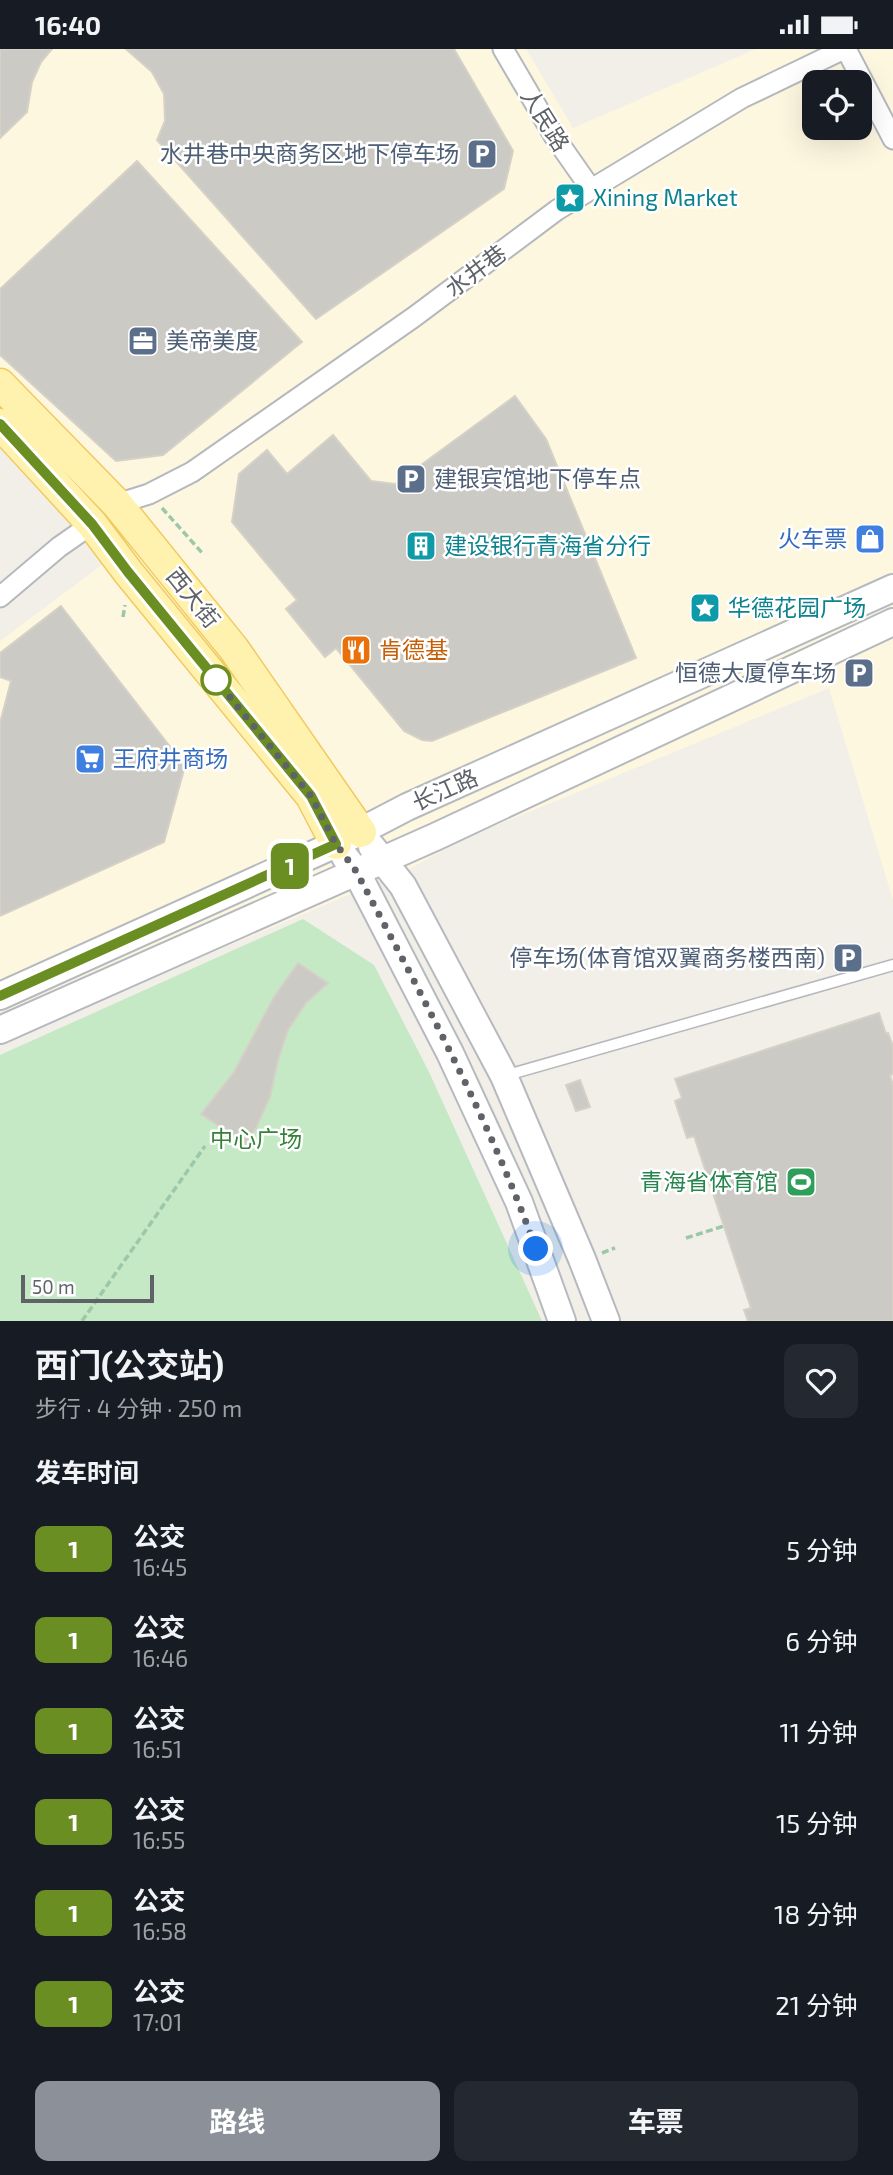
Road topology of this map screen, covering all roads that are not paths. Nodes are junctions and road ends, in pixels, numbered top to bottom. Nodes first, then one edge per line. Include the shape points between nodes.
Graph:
1 (503, 49) edge
2 (845, 49) edge
3 (893, 139) edge
4 (590, 189) junction
5 (0, 384) edge
6 (0, 424) edge
7 (117, 504) junction
8 (92, 524) junction
9 (893, 588) edge
10 (0, 597) edge
11 (893, 622) edge
12 (349, 838) junction
13 (382, 859) junction
14 (356, 871) junction
15 (893, 965) edge
16 (0, 996) edge
17 (0, 1030) edge
18 (504, 1076) junction
19 (562, 1321) edge
20 (606, 1321) edge

1 - 4 street, 人民路
2 - 3 street
2 - 4 street, 水井巷 via 742,98
4 - 7 street, 水井巷 via 203,465 149,494
5 - 7 main road, 西大街
6 - 8 main road, 西大街
7 - 12 main road, 西大街 via 234,649
8 - 10 street
8 - 12 main road, 西大街
9 - 12 main road, 长江路 via 407,807
11 - 13 main road, 长江路
12 - 13 main road
12 - 14 main road
12 - 16 main road, 长江路
13 - 14 main road, 长江路
13 - 18 main road via 402,886
14 - 17 main road, 长江路
14 - 19 main road via 502,1164
15 - 18 lane
18 - 20 main road

